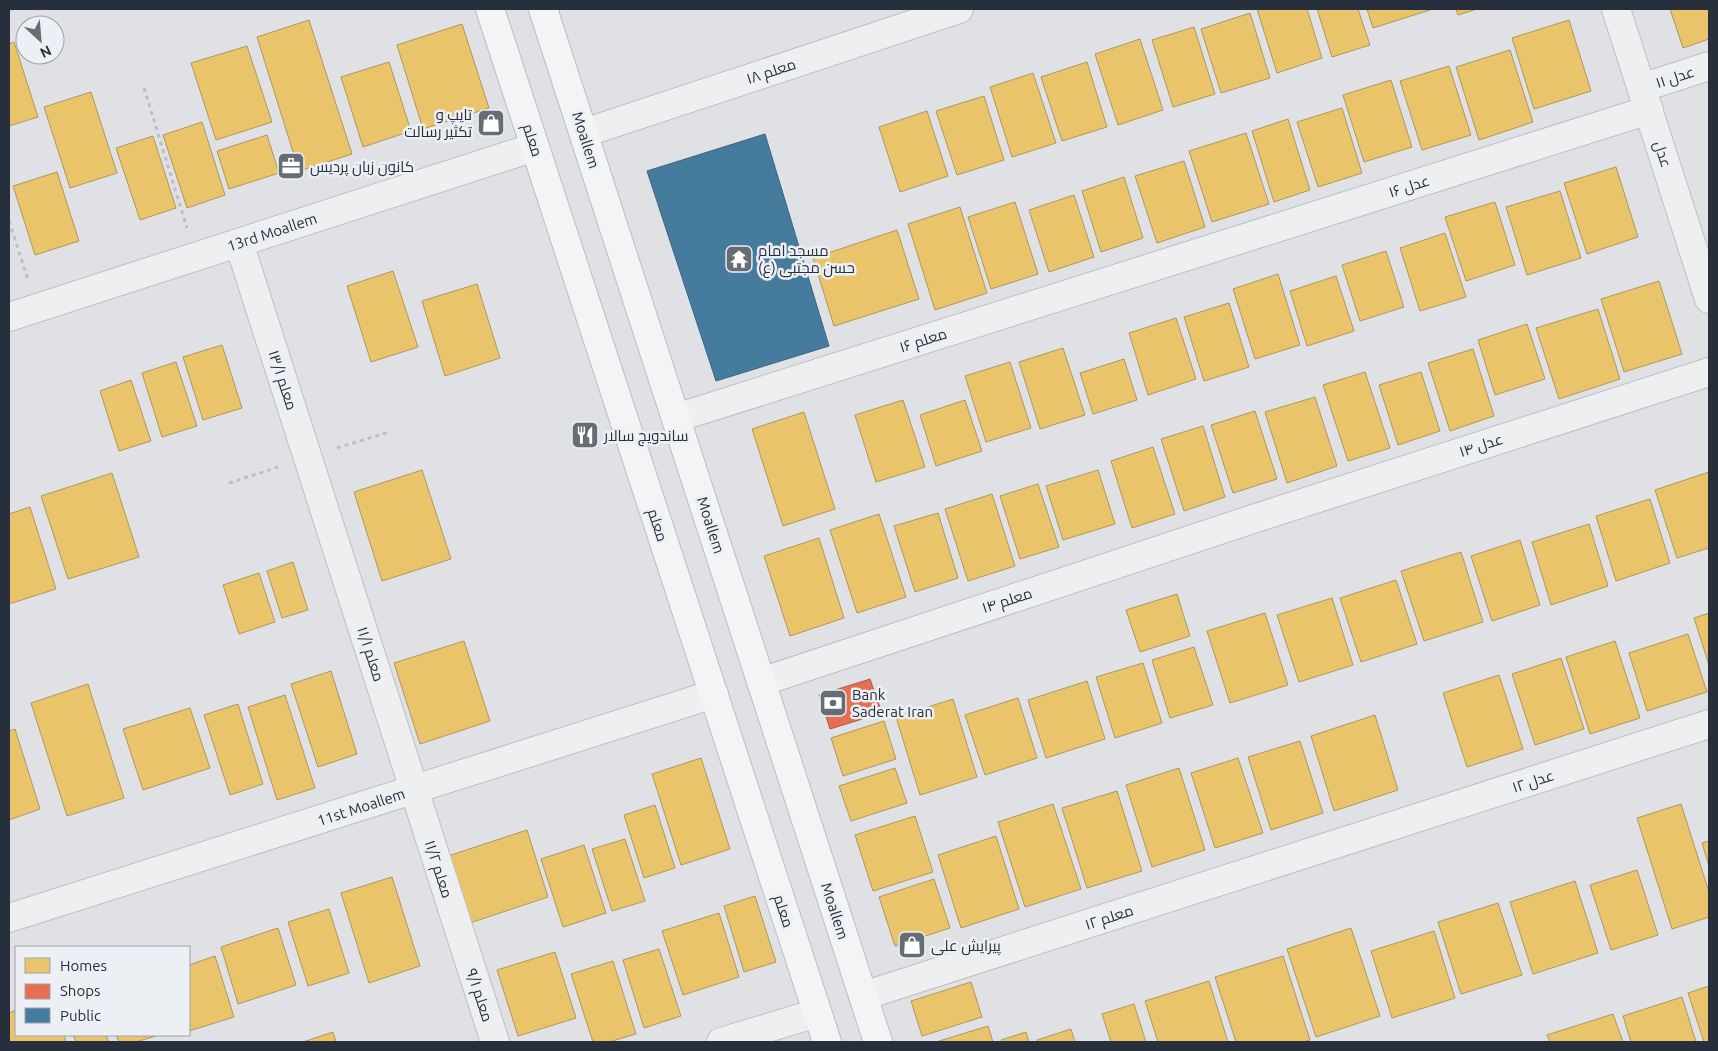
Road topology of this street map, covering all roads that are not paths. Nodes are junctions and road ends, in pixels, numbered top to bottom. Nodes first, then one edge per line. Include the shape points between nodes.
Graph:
1 (490, 9) edge
2 (543, 9) edge
3 (958, 9) edge
4 (1616, 9) edge
5 (1709, 66) edge
6 (1645, 99) junction
7 (584, 133) junction
8 (535, 146) junction
9 (238, 243) junction
10 (1170, 262) joint
11 (1709, 299) edge
12 (9, 317) edge
13 (1709, 372) edge
14 (676, 418) junction
15 (327, 518) joint
16 (1253, 518) joint
17 (761, 682) junction
18 (714, 694) junction
19 (1709, 724) edge
20 (414, 790) junction
21 (1356, 838) joint
22 (9, 918) edge
23 (465, 947) joint
24 (863, 996) junction
25 (817, 1013) junction
26 (495, 1042) edge
27 (721, 1042) edge
28 (826, 1042) edge
29 (878, 1042) edge

1 - 8 main road, معلم
2 - 7 main road, Moallem
3 - 7 street, معلم ۱۸
4 - 6 street, عدل
5 - 6 street, عدل ۱۱
6 - 10 street, عدل ۱۶
6 - 11 street, عدل
7 - 14 main road, Moallem
8 - 9 street, 13rd Moallem
8 - 18 main road, معلم
9 - 12 street, 13rd Moallem
9 - 15 street, معلم ۱۳/۱
10 - 14 street, معلم ۱۶‌
13 - 16 street, عدل ۱۴
14 - 17 main road, Moallem
15 - 20 street, معلم ۱۱/۱
16 - 17 street, معلم ۱۴
17 - 24 main road, Moallem
18 - 20 street, 11st Moallem
18 - 25 main road, معلم
19 - 21 street, عدل ۱۲
20 - 22 street, 11st Moallem
20 - 23 street, معلم ۱۱/۲
21 - 24 street, معلم ۱۲
23 - 26 street, معلم ۹/۱
24 - 29 main road, Moallem
25 - 27 street
25 - 28 main road, معلم

